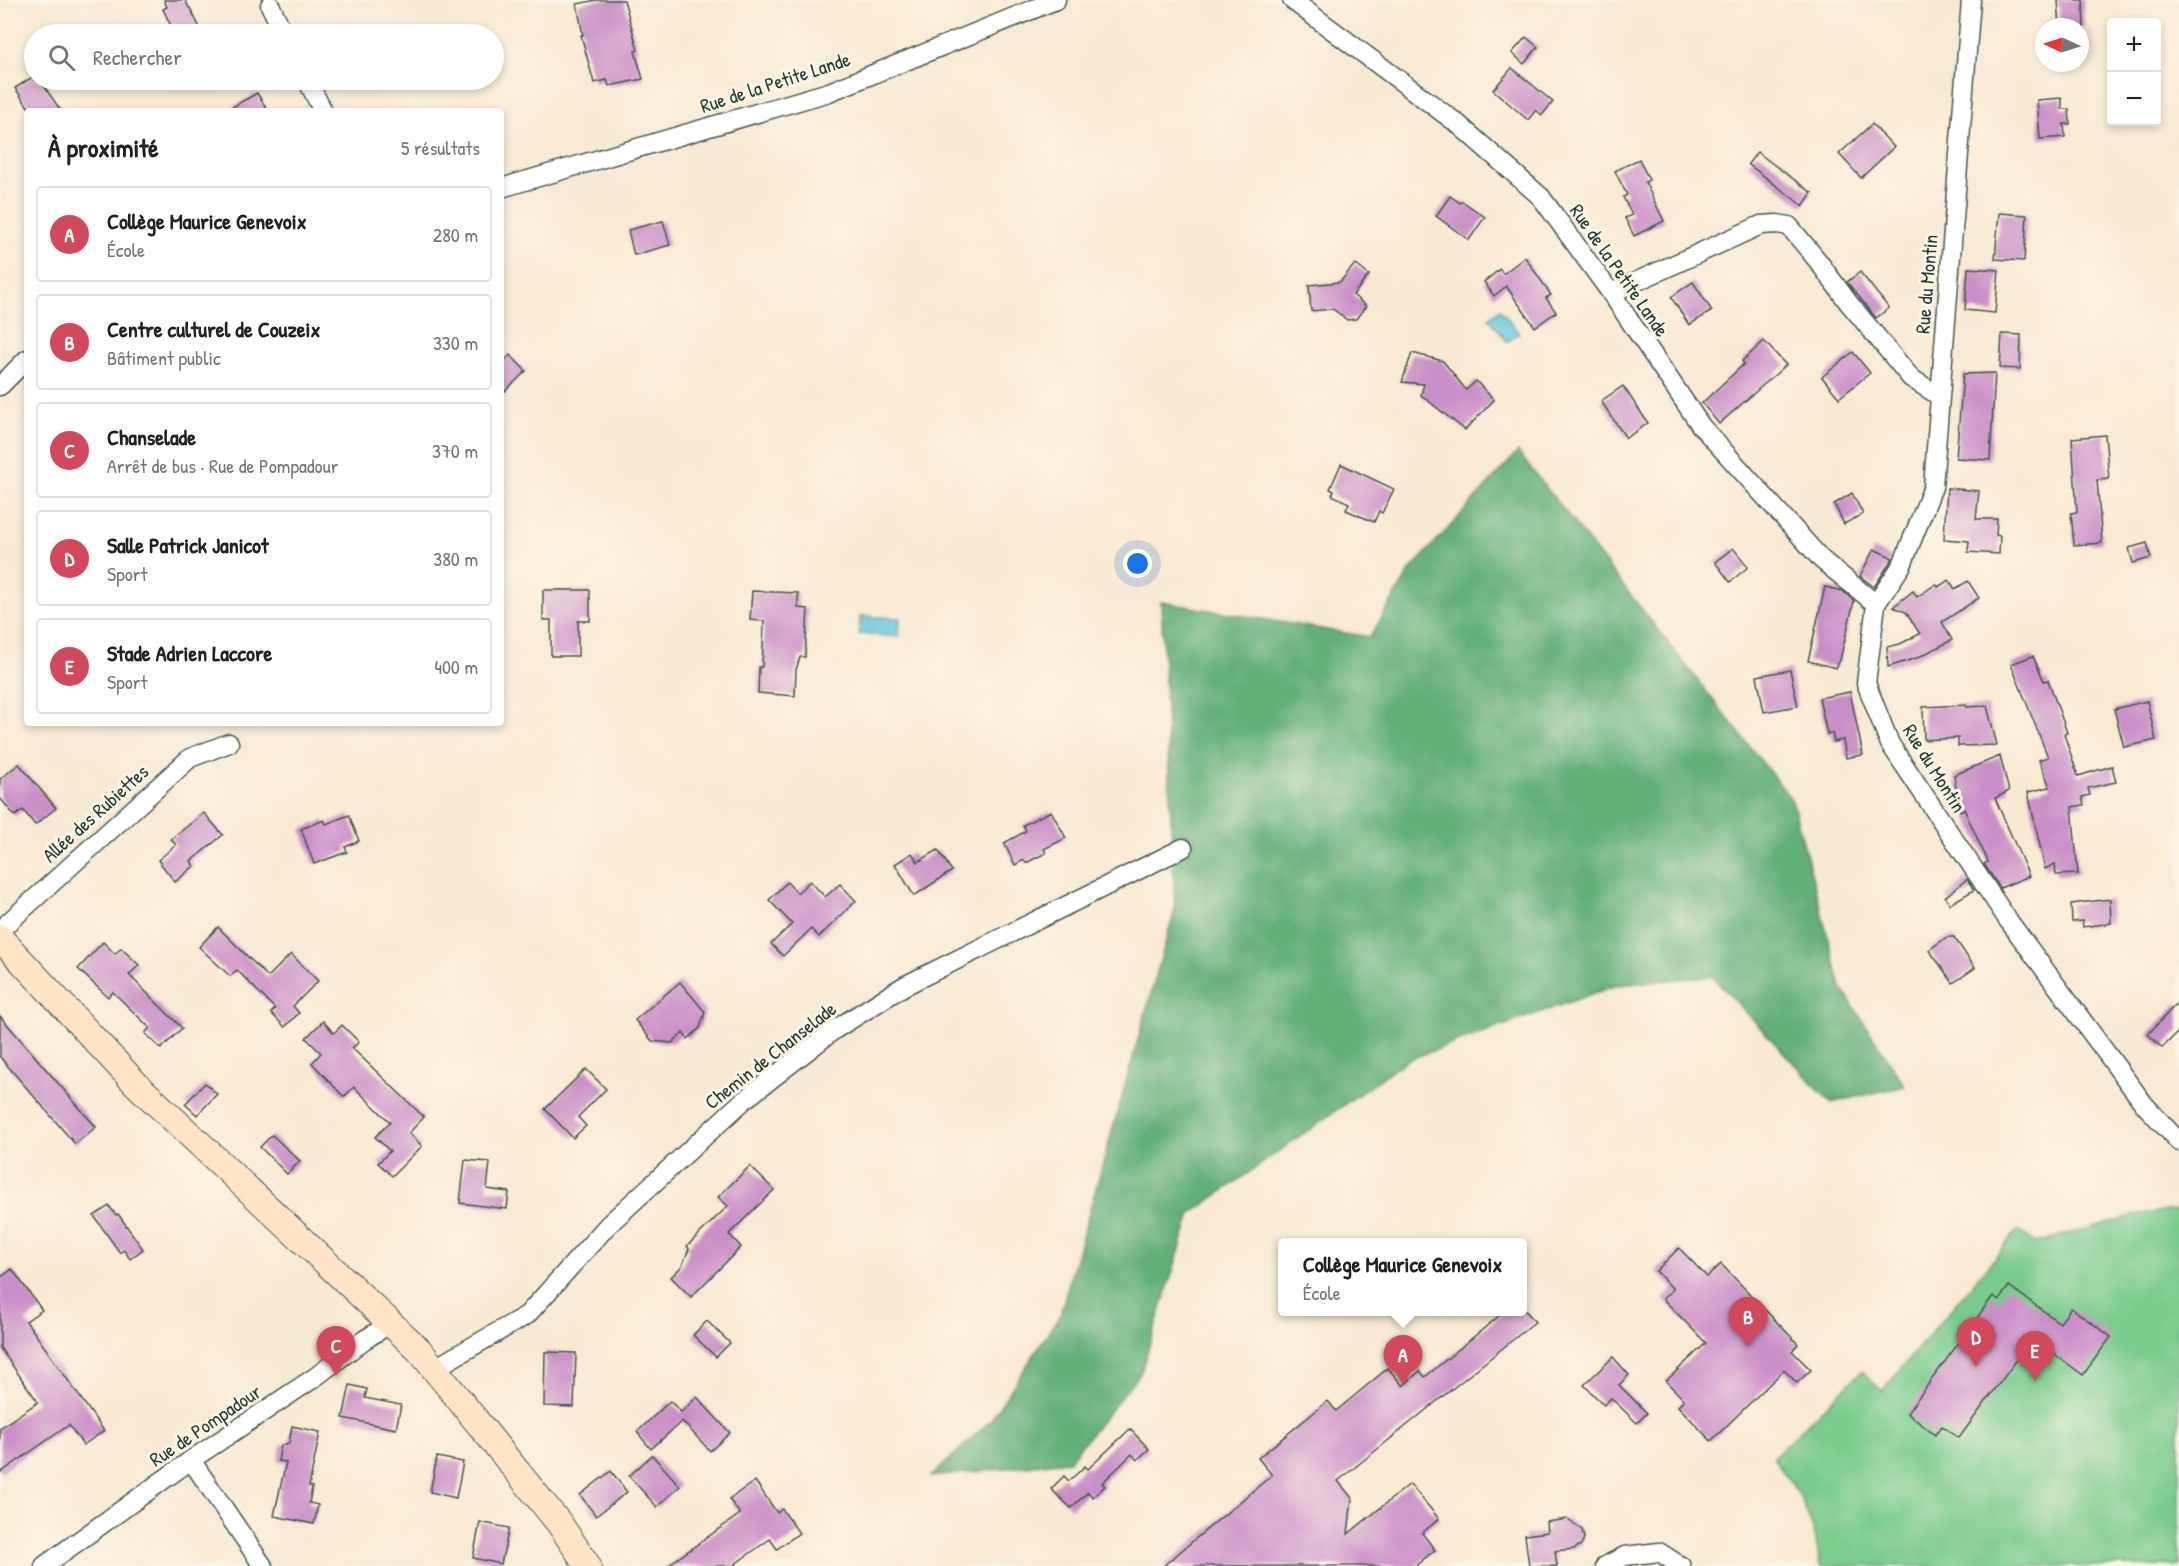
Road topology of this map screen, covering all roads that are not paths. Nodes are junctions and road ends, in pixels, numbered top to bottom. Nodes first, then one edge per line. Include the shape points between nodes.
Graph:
1 (1056, 0) edge
2 (1292, 0) edge
3 (1971, 0) edge
4 (270, 5) dead end
5 (279, 24) edge
6 (312, 90) edge
7 (321, 108) edge
8 (504, 187) edge
9 (1611, 293) junction
10 (24, 362) edge
11 (0, 386) edge
12 (1939, 396) junction
13 (1875, 604) junction
14 (229, 743) dead end
15 (1183, 848) dead end
16 (0, 930) edge
17 (0, 938) edge
18 (2179, 1142) edge
19 (391, 1323) junction
20 (435, 1368) junction
21 (190, 1460) junction
22 (44, 1566) edge
23 (263, 1566) edge
24 (588, 1566) edge
25 (1605, 1566) edge
26 (1681, 1566) edge

1 - 8 street, Rue de la Petite Lande via 829,92
2 - 9 street, Rue de la Petite Lande via 1458,124 1540,196
3 - 12 street, Rue du Montin
4 - 5 street
6 - 7 street
9 - 12 street via 1761,225 1789,226 1911,378
9 - 13 street, Rue de la Petite Lande via 1701,426 1822,560
10 - 11 street
12 - 13 street, Rue du Montin via 1933,487 1902,565
13 - 18 street, Rue du Montin via 1866,683 1890,744 2008,920 2144,1104
14 - 16 street, Allée des Rubiettes via 190,758
15 - 20 street, Chemin de Chanselade via 904,986 834,1030 743,1101 608,1225 528,1315
17 - 19 street via 136,1084
19 - 20 street
19 - 21 street, Rue de Pompadour
20 - 24 street via 559,1523
21 - 22 street, Rue de Pompadour
21 - 23 street
25 - 26 street via 1625,1556 1659,1552

